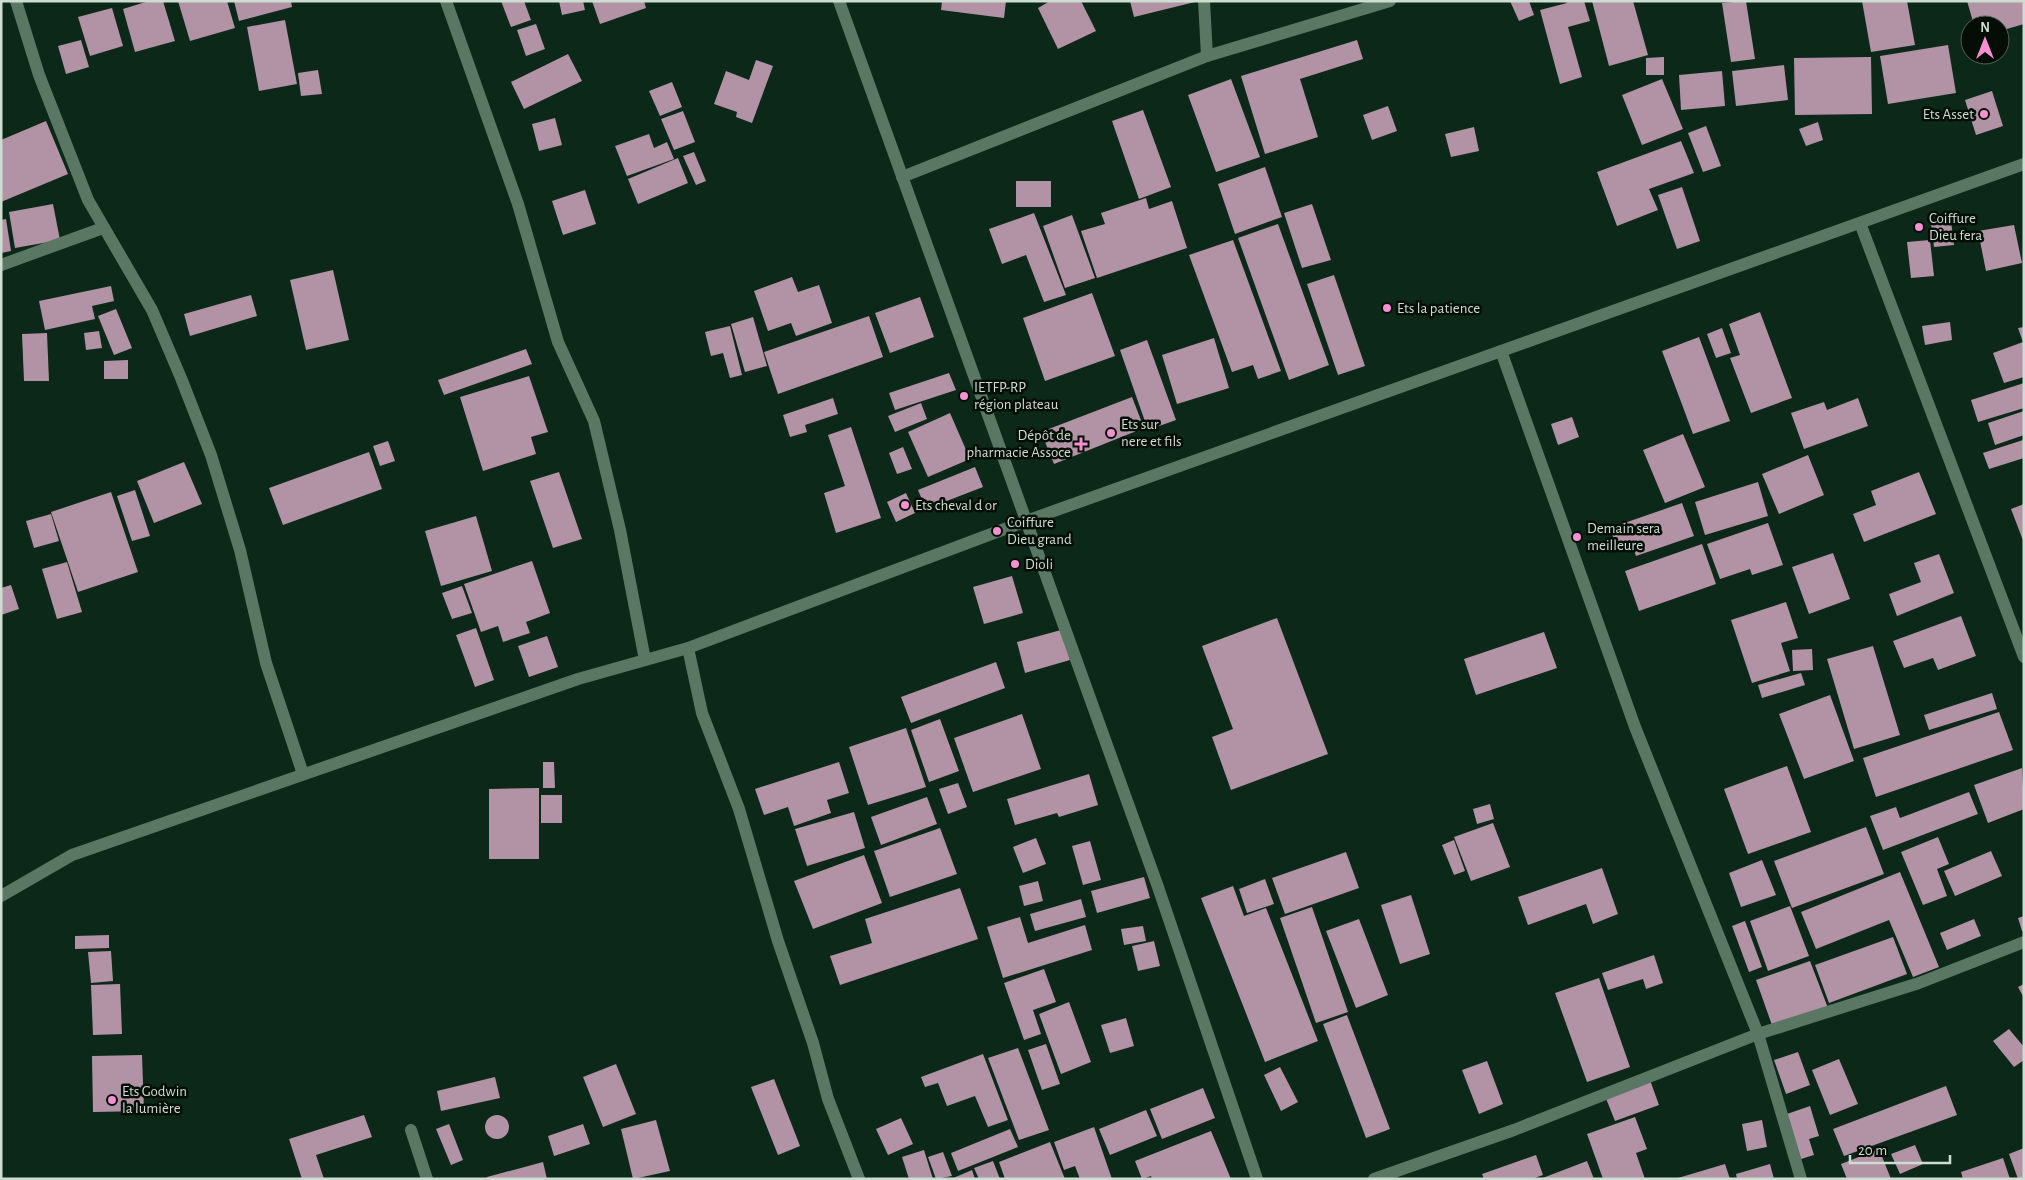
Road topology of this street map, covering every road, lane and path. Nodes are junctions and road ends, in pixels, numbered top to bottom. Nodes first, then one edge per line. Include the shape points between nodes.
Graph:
1 (16, 1) edge
2 (446, 1) edge
3 (839, 1) edge
4 (1204, 1) edge
5 (1390, 1) edge
6 (1207, 56) junction
7 (2024, 164) edge
8 (902, 177) junction
9 (1860, 223) junction
10 (103, 228) junction
11 (1, 265) edge
12 (1501, 351) junction
13 (1026, 521) junction
14 (688, 648) junction
15 (2024, 656) edge
16 (645, 660) junction
17 (303, 774) junction
18 (1, 896) edge
19 (2024, 942) edge
20 (1758, 1034) junction
21 (411, 1130) dead end
22 (427, 1179) edge
23 (859, 1179) edge
24 (1257, 1179) edge
25 (1374, 1179) edge
26 (1801, 1179) edge

1 - 10 street via 39,75 88,200
2 - 16 street via 518,204 558,342 594,421 620,530
3 - 8 street
4 - 6 street
5 - 6 street
6 - 8 street
7 - 9 street
8 - 13 street
9 - 12 street
9 - 15 street
10 - 11 street
10 - 17 street via 152,310 211,455 240,550 266,663
12 - 13 street
12 - 20 street via 1635,727
13 - 14 street
13 - 24 street via 1158,887
14 - 16 street
14 - 23 street via 702,713 740,809 828,1099
16 - 17 street via 578,679
17 - 18 street via 72,855
19 - 20 street via 1918,982
20 - 25 street via 1514,1130
20 - 26 street
21 - 22 street

